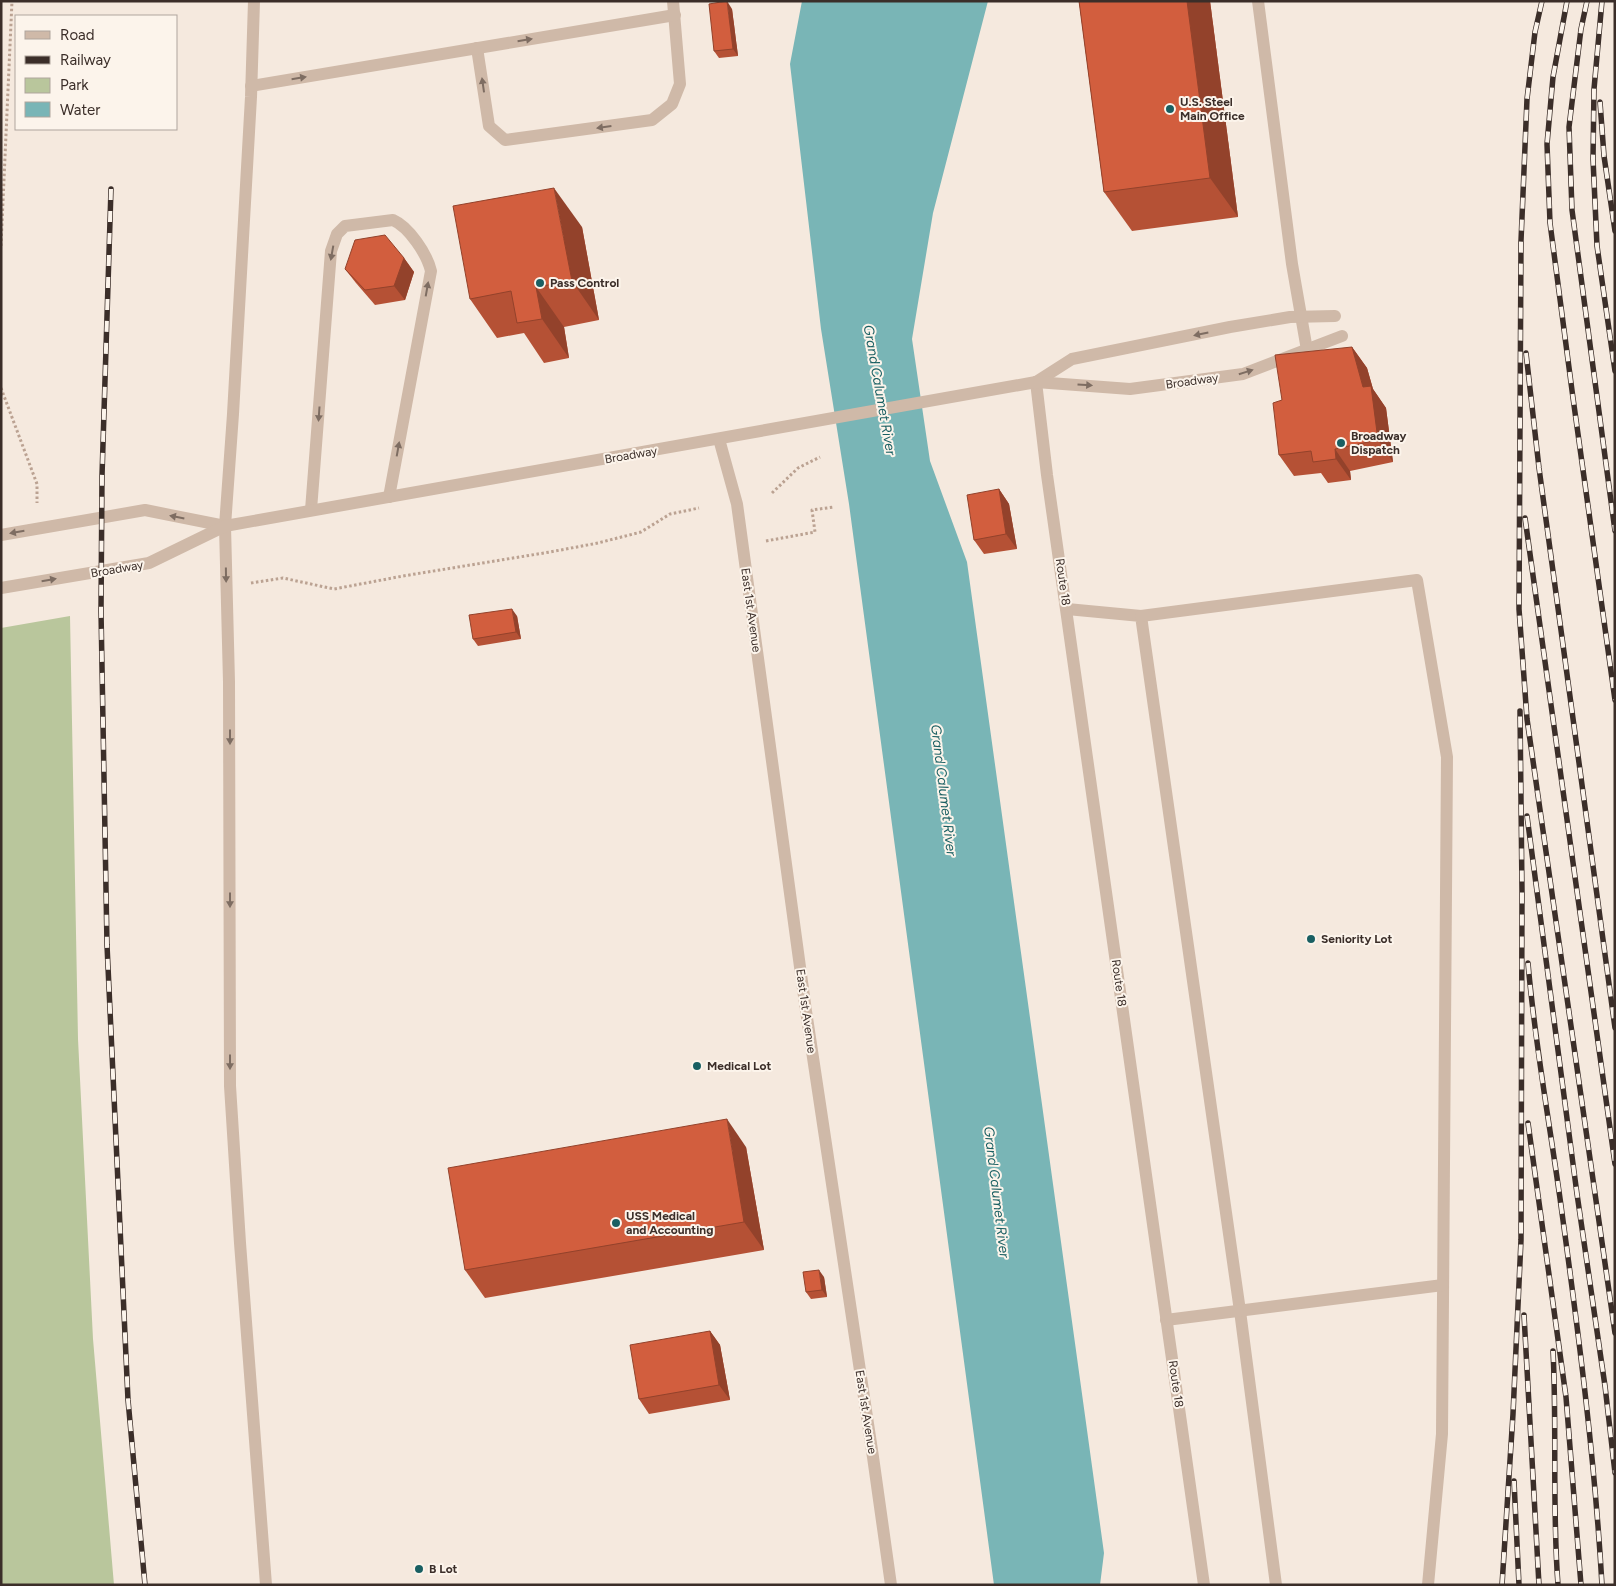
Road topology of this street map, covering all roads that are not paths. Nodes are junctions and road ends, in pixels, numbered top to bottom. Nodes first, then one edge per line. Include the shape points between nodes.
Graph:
1 (254, 1) edge
2 (674, 1) edge
3 (1258, 1) edge
4 (674, 15) junction
5 (477, 48) junction
6 (251, 86) junction
7 (1301, 316) junction
8 (1335, 316) dead end
9 (1342, 336) dead end
10 (1307, 350) junction
11 (1036, 382) junction
12 (719, 439) junction
13 (390, 497) junction
14 (311, 510) junction
15 (225, 526) junction
16 (1, 535) edge
17 (1, 588) edge
18 (1067, 609) junction
19 (1141, 616) junction
20 (1443, 1285) junction
21 (1240, 1311) junction
22 (1166, 1320) junction
23 (266, 1581) edge
24 (891, 1585) edge
25 (1204, 1585) edge
26 (1276, 1585) edge
27 (1428, 1585) edge

1 - 6 street
2 - 4 street
3 - 7 street
5 -> 4 street
4 -> 5 street via 680,84 672,104 652,120 506,140 489,126
6 -> 5 street
6 - 15 street
7 - 8 street, Broadway
7 - 10 street
7 -> 11 street, Broadway via 1072,359
9 - 10 street, Broadway
11 -> 10 street, Broadway via 1139,388 1243,374
11 - 12 street, Broadway
11 - 18 street, Route 18
12 - 13 street, Broadway
12 - 24 street, East 1st Avenue via 737,504 806,1011
13 - 14 street, Broadway
13 -> 14 street via 431,272 421,248 399,223 392,220 346,226 337,234 331,251
14 - 15 street, Broadway
15 -> 16 street, Broadway via 145,510
17 -> 15 street, Broadway via 150,563
15 -> 23 street via 229,682 230,1086
18 - 19 street
18 - 22 street, Route 18
19 - 20 street via 1417,580 1447,757
19 - 21 street
20 - 21 street
20 - 27 street via 1442,1434
21 - 22 street
21 - 26 street
22 - 25 street, Route 18

